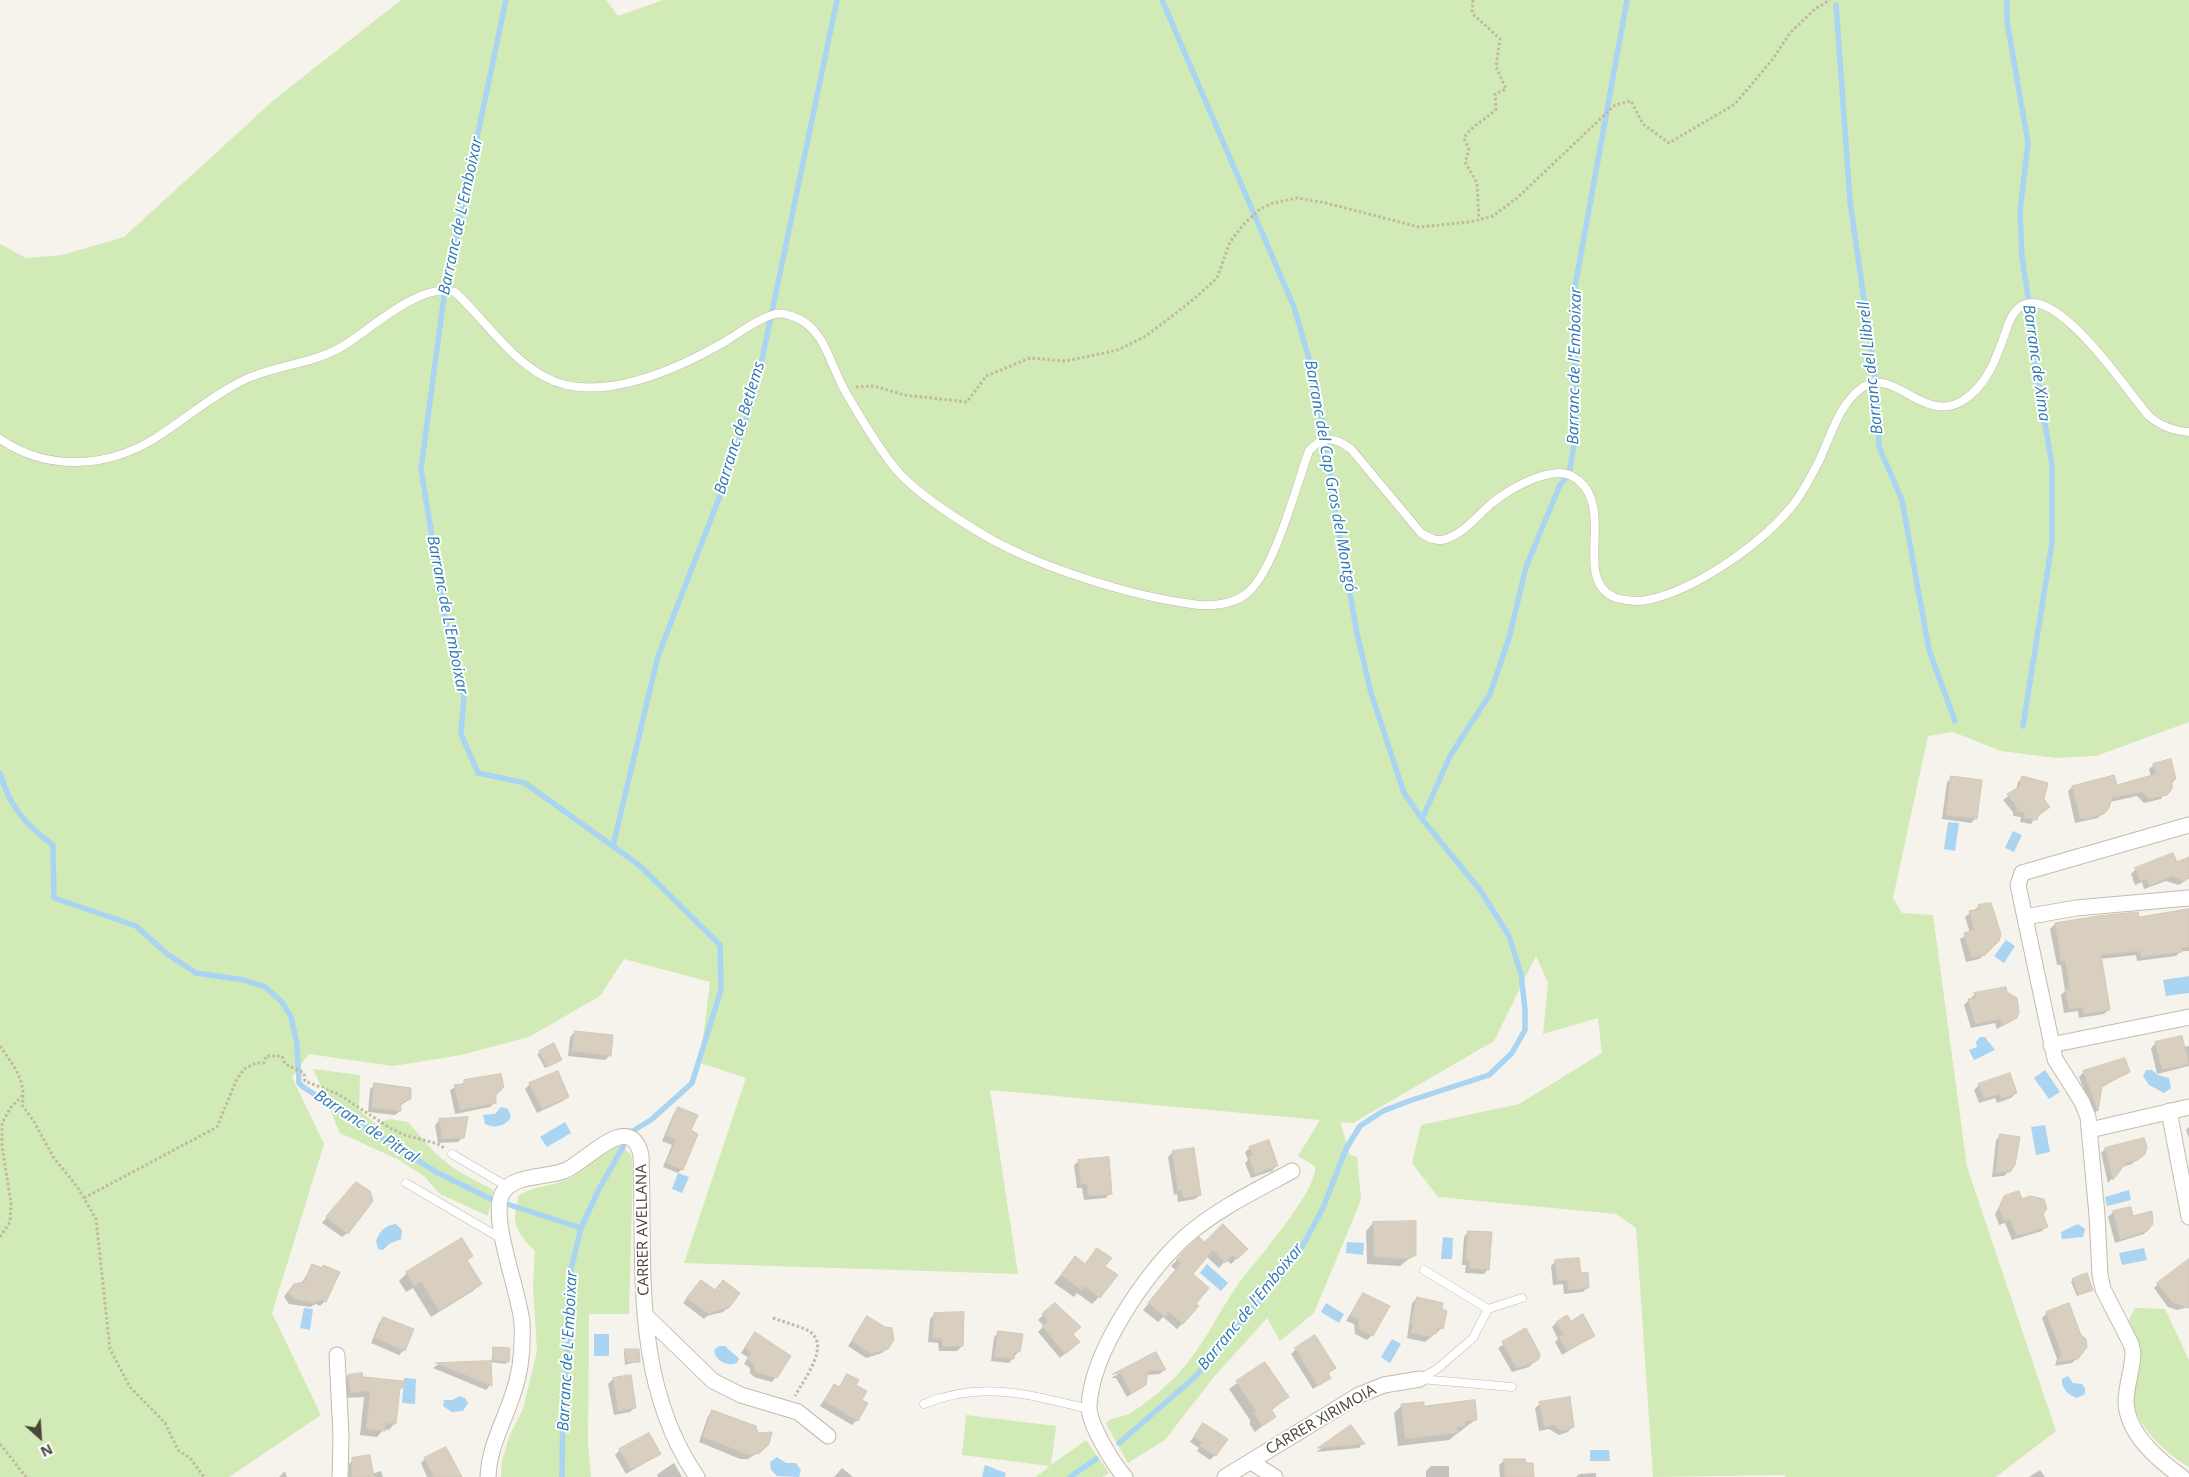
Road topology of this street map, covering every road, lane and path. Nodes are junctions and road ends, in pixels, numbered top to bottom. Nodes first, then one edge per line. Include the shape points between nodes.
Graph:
1 (1473, 0) edge
2 (1830, 0) edge
3 (1479, 219) junction
4 (843, 388) junction
5 (2189, 432) edge
6 (0, 440) edge
7 (2189, 825) edge
8 (2189, 898) edge
9 (2025, 917) junction
10 (2189, 1018) edge
11 (2051, 1045) junction
12 (0, 1046) edge
13 (24, 1095) junction
14 (2189, 1107) edge
15 (2169, 1111) junction
16 (2090, 1130) junction
17 (452, 1154) joint
18 (1292, 1171) dead end
19 (406, 1183) dead end
20 (508, 1187) junction
21 (84, 1198) junction
22 (2189, 1217) edge
23 (0, 1237) edge
24 (502, 1239) junction
25 (1424, 1270) dead end
26 (1522, 1298) dead end
27 (1488, 1309) junction
28 (645, 1314) junction
29 (772, 1318) dead end
30 (338, 1355) dead end
31 (1420, 1379) junction
32 (1512, 1387) dead end
33 (924, 1404) dead end
34 (789, 1409) junction
35 (1089, 1409) junction
36 (828, 1436) dead end
37 (0, 1444) edge
38 (1251, 1462) junction
39 (1123, 1474) edge
40 (26, 1477) edge
41 (204, 1477) edge
42 (340, 1477) edge
43 (488, 1477) edge
44 (697, 1477) edge
45 (1225, 1477) edge
46 (1275, 1477) edge
47 (2182, 1477) edge

1 - 3 path via 1472,12 1500,39 1496,67 1506,89 1495,94 1496,109 1464,138 1469,150 1465,162 1477,183
2 - 3 path via 1815,9 1790,33 1735,104 1670,143 1643,124 1631,100 1615,105 1517,198 1493,216
3 - 4 path via 1420,227 1316,201 1297,198 1273,202 1260,209 1230,242 1217,278 1146,336 1118,350 1066,360 1030,358 986,376 967,402 904,395 874,386
4 - 5 lane via 896,469 959,519 989,538 1046,564 1108,585 1194,605 1228,603 1244,596 1257,583 1269,560 1309,451 1316,444 1333,438 1351,449 1421,533 1432,539 1446,539 1470,524 1494,502 1534,478 1570,474 1592,495 1596,581 1607,594 1618,598 1631,602 1650,599 1690,584 1723,565 1776,523 1796,501 1851,398 1867,385 1886,383 1925,404 1943,407 1958,403 1974,392 1987,378 2012,315 2028,304 2048,307 2092,344 2158,424
4 - 6 lane via 824,344 800,319 784,314 757,322 687,361 644,377 595,388 565,385 544,376 509,351 455,292 445,289 431,291 408,302 328,354 238,383 156,438 120,454 72,463 51,461 24,453
7 - 9 street via 2022,873 2018,885
8 - 9 street via 2076,908
9 - 11 street
10 - 11 street
11 - 16 street via 2060,1070 2082,1102
12 - 13 path via 15,1068
13 - 21 path via 22,1105 54,1158
13 - 23 path via 11,1107 2,1123 2,1146 11,1203 10,1222
14 - 15 street
15 - 16 street
15 - 22 street
16 - 47 street via 2100,1275 2103,1289 2133,1352 2126,1404 2136,1433 2162,1463
17 - 20 lane
17 - 21 path via 438,1144 390,1128 338,1094 305,1081 304,1073 285,1064 282,1056 266,1056 264,1063 244,1069 217,1127
18 - 35 street via 1219,1212 1186,1237 1159,1264 1110,1340 1094,1380
19 - 24 lane
20 - 24 street via 502,1195 499,1223
20 - 28 street, CARRER AVELLANA via 516,1182 564,1172 615,1138 634,1140 641,1155
21 - 41 path via 96,1219 110,1349 130,1387 165,1423 178,1450 190,1458
24 - 43 street via 519,1300 522,1325 520,1363 513,1395 495,1440
25 - 27 lane
26 - 27 lane
27 - 31 lane via 1473,1338
28 - 34 street via 714,1381 741,1395
28 - 44 street, CARRER AVELLANA via 648,1350 664,1411
29 - 34 path via 807,1330 818,1346 818,1352
30 - 42 street
31 - 32 lane, CARRER XIRIMOIA
31 - 38 street, CARRER XIRIMOIA via 1384,1385 1359,1395
33 - 35 lane via 958,1393 998,1391 1027,1394
34 - 36 street via 798,1412
35 - 39 street via 1096,1429
37 - 40 path
38 - 45 street, CARRER XIRIMOIA
38 - 46 street

